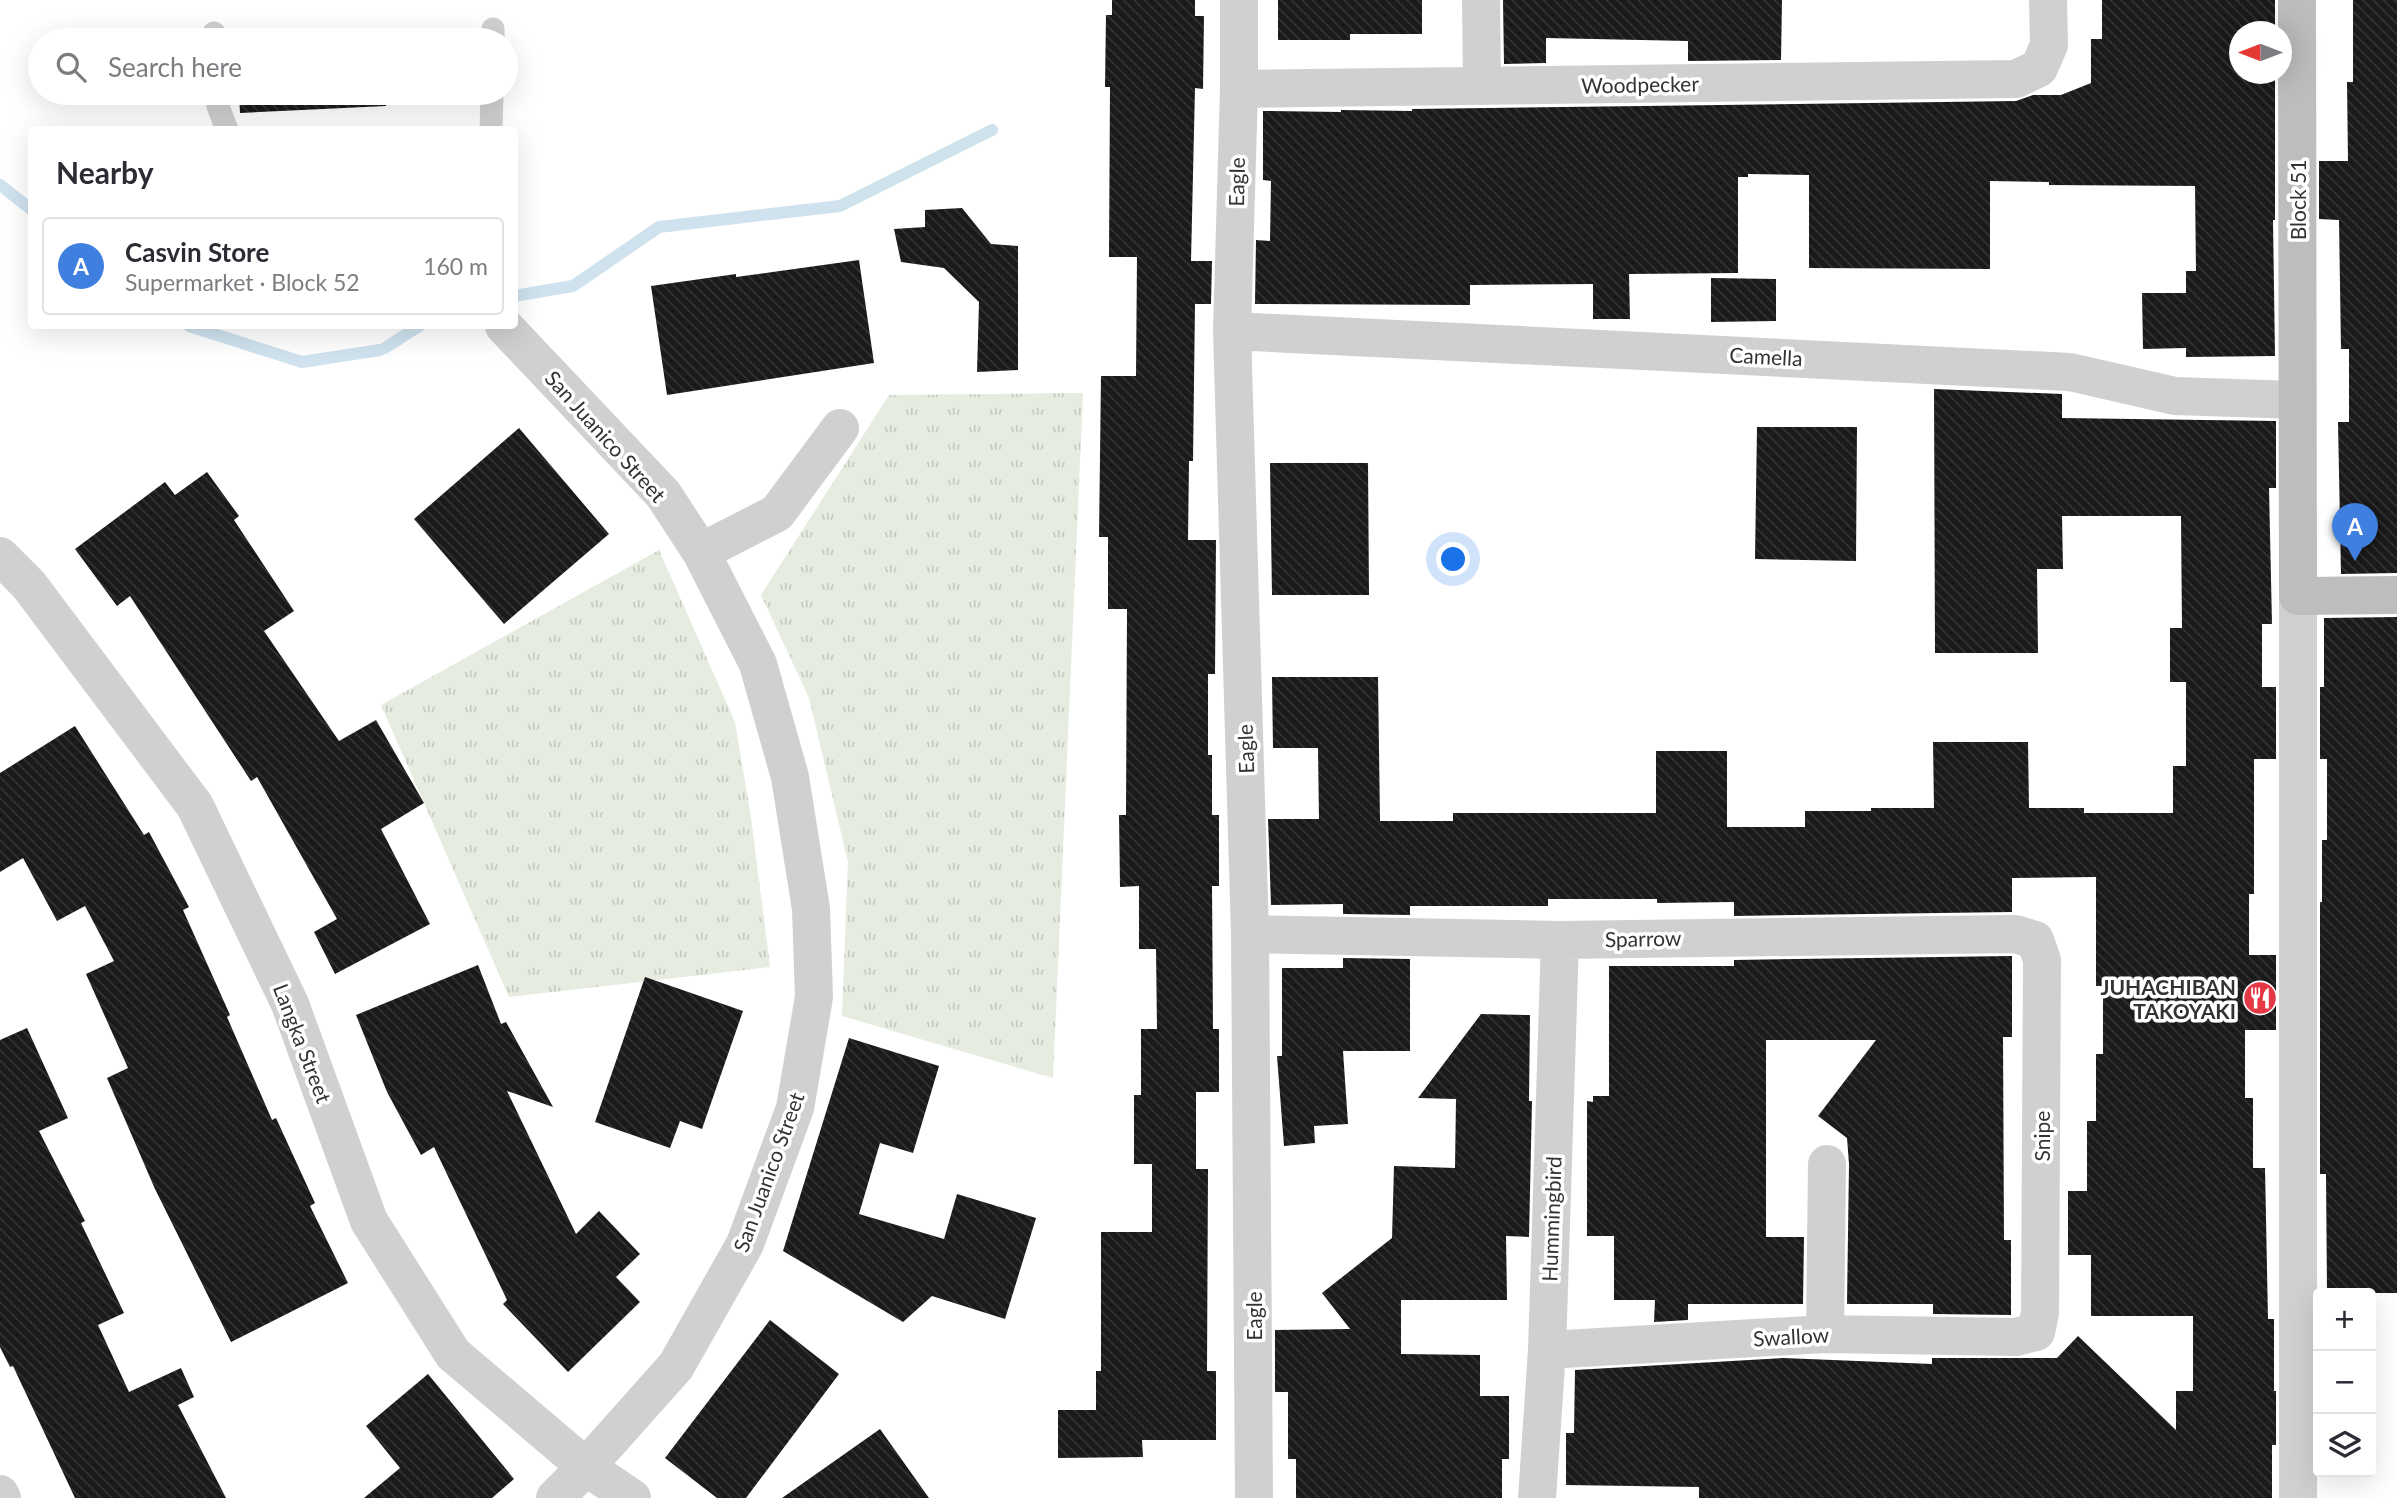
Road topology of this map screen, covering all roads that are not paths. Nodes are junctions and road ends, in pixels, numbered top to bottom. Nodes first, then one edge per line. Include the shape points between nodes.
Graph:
1 (1239, 0) edge
2 (1481, 0) edge
3 (2048, 0) edge
4 (2298, 0) edge
5 (1482, 85) junction
6 (1239, 89) junction
7 (218, 105) edge
8 (492, 105) edge
9 (226, 126) edge
10 (491, 126) edge
11 (507, 329) edge
12 (1233, 331) junction
13 (2297, 400) junction
14 (841, 428) dead end
15 (701, 552) junction
16 (0, 556) edge
17 (2397, 595) edge
18 (2298, 596) junction
19 (1250, 933) junction
20 (1560, 940) junction
21 (2035, 940) joint
22 (1827, 1164) dead end
23 (2036, 1332) joint
24 (1825, 1334) junction
25 (1546, 1350) junction
26 (586, 1467) junction
27 (555, 1498) edge
28 (632, 1498) edge
29 (1254, 1498) edge
30 (1537, 1498) edge
31 (2298, 1498) edge

1 - 6 street, Eagle
2 - 5 street
3 - 5 street, Woodpecker via 2049,45 2039,68 2016,79
4 - 13 street, Block 51
5 - 6 street, Woodpecker
6 - 12 street, Eagle
7 - 9 lane
8 - 10 lane
11 - 15 street, San Juanico Street via 663,494
12 - 13 street, Camella via 2070,372 2175,396
12 - 19 street, Eagle
13 - 18 street, Block 51
14 - 15 street via 777,513
15 - 26 street, San Juanico Street via 758,664 790,777 811,909 814,997 796,1108 746,1244 676,1366
16 - 26 street, Langka Street via 29,585 195,806 290,1004 369,1221 453,1354
17 - 18 street
18 - 31 street
19 - 20 street, Sparrow
19 - 29 street, Eagle
20 - 21 street, Sparrow via 2015,934
20 - 25 street, Hummingbird
21 - 23 street, Snipe via 2042,960 2040,1312
22 - 24 street
23 - 24 street, Swallow via 2016,1337
24 - 25 street, Swallow
25 - 30 street, Hummingbird
26 - 27 street, San Juanico Street
26 - 28 street, Langka Street

